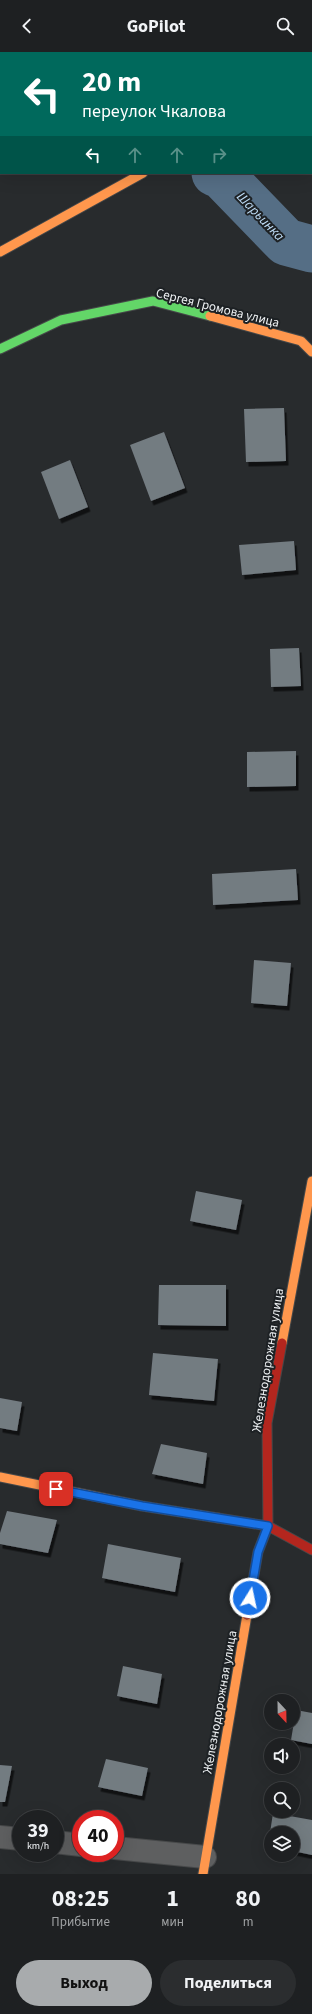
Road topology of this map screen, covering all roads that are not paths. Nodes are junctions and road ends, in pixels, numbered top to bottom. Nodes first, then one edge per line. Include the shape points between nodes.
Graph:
1 (141, 174) edge
2 (0, 252) edge
3 (0, 349) edge
4 (312, 352) edge
5 (312, 1180) edge
6 (0, 1477) edge
7 (268, 1526) junction
8 (312, 1550) edge
9 (0, 1837) edge
10 (12, 1838) edge
11 (124, 1850) edge
12 (204, 1865) edge

1 - 2 street
3 - 4 street, Сергея Громова улица via 61,320 153,301 301,341
5 - 7 street, Железнодорожная улица via 267,1423
6 - 7 street via 142,1506
7 - 8 street
7 - 12 street, Железнодорожная улица via 258,1552
9 - 10 street
11 - 12 street

